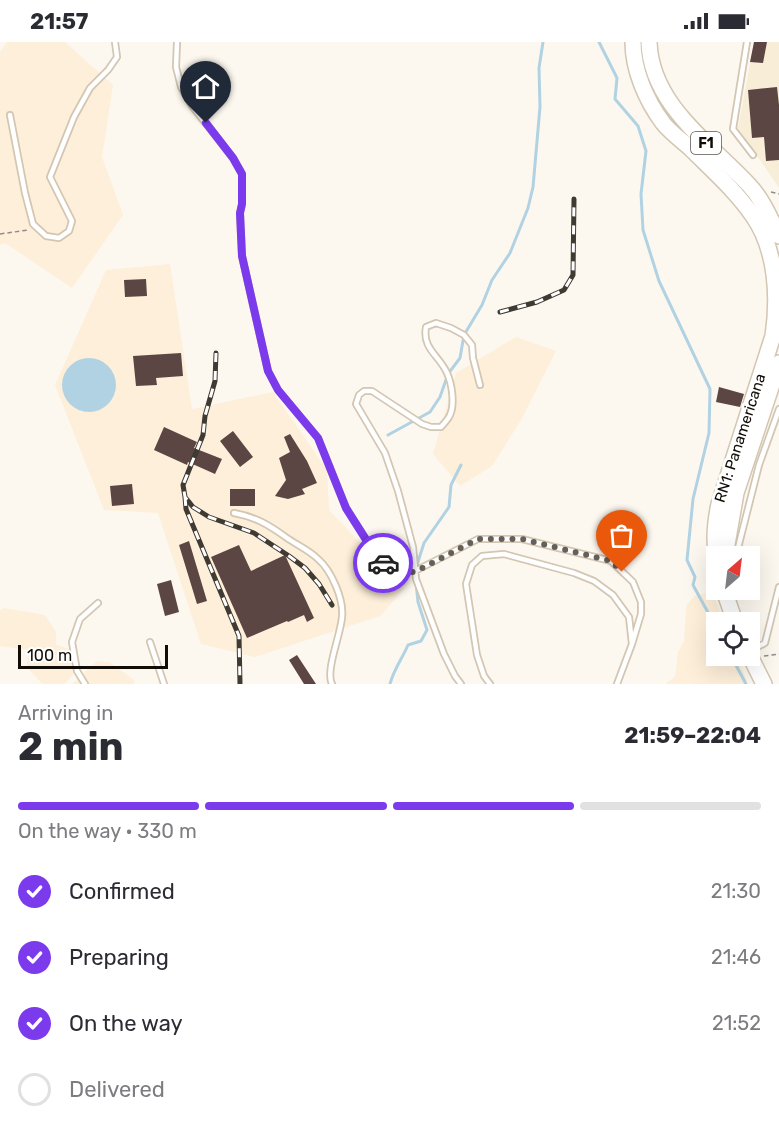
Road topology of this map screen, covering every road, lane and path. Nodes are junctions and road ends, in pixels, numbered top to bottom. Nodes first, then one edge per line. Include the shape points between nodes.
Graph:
1 (115, 42) edge
2 (177, 42) edge
3 (633, 42) edge
4 (649, 42) edge
5 (747, 42) edge
6 (10, 115) dead end
7 (753, 155) dead end
8 (38, 229) junction
9 (0, 234) edge
10 (779, 236) edge
11 (779, 363) edge
12 (480, 385) dead end
13 (779, 409) edge
14 (234, 513) dead end
15 (715, 546) edge
16 (727, 546) edge
17 (739, 546) edge
18 (415, 572) junction
19 (779, 587) edge
20 (98, 603) dead end
21 (150, 642) dead end
22 (632, 644) junction
23 (760, 646) edge
24 (756, 666) edge
25 (85, 684) edge
26 (164, 684) edge
27 (332, 684) edge
28 (461, 684) edge
29 (490, 684) edge
30 (617, 684) edge
31 (764, 684) edge

1 - 8 lane via 117,57 90,88 50,177 72,221 69,231 59,238 46,236
2 - 18 lane via 176,67 181,87 242,174 242,256 268,371 278,390 318,438 346,508 379,560 393,571
3 - 15 highway, RN1: Panamericana / F1 via 633,57 646,94 664,124 729,186 754,217 769,248 776,314 773,336 718,504
4 - 10 highway, F1 via 661,90 671,105 750,186 764,204
5 - 7 lane via 733,129
6 - 8 lane via 25,193 33,224
8 - 9 path
11 - 16 highway, RN1: Panamericana via 736,492
12 - 18 lane via 472,345 464,335 436,323 426,327 427,344 448,374 452,394 451,413 441,427 422,424 372,391 359,395 356,404 385,453 398,491 413,547
13 - 17 lane via 759,465
14 - 27 lane via 270,525 320,560 330,574 343,615 331,665
18 - 22 lane via 478,539 522,539 611,561 633,582 641,602
18 - 28 lane via 444,654
19 - 23 lane via 765,643
20 - 25 lane via 80,619 72,642 77,671
21 - 26 lane
22 - 29 lane via 629,617 613,595 594,581 504,554 482,556 472,565 466,584 477,655
22 - 30 lane
24 - 31 highway

